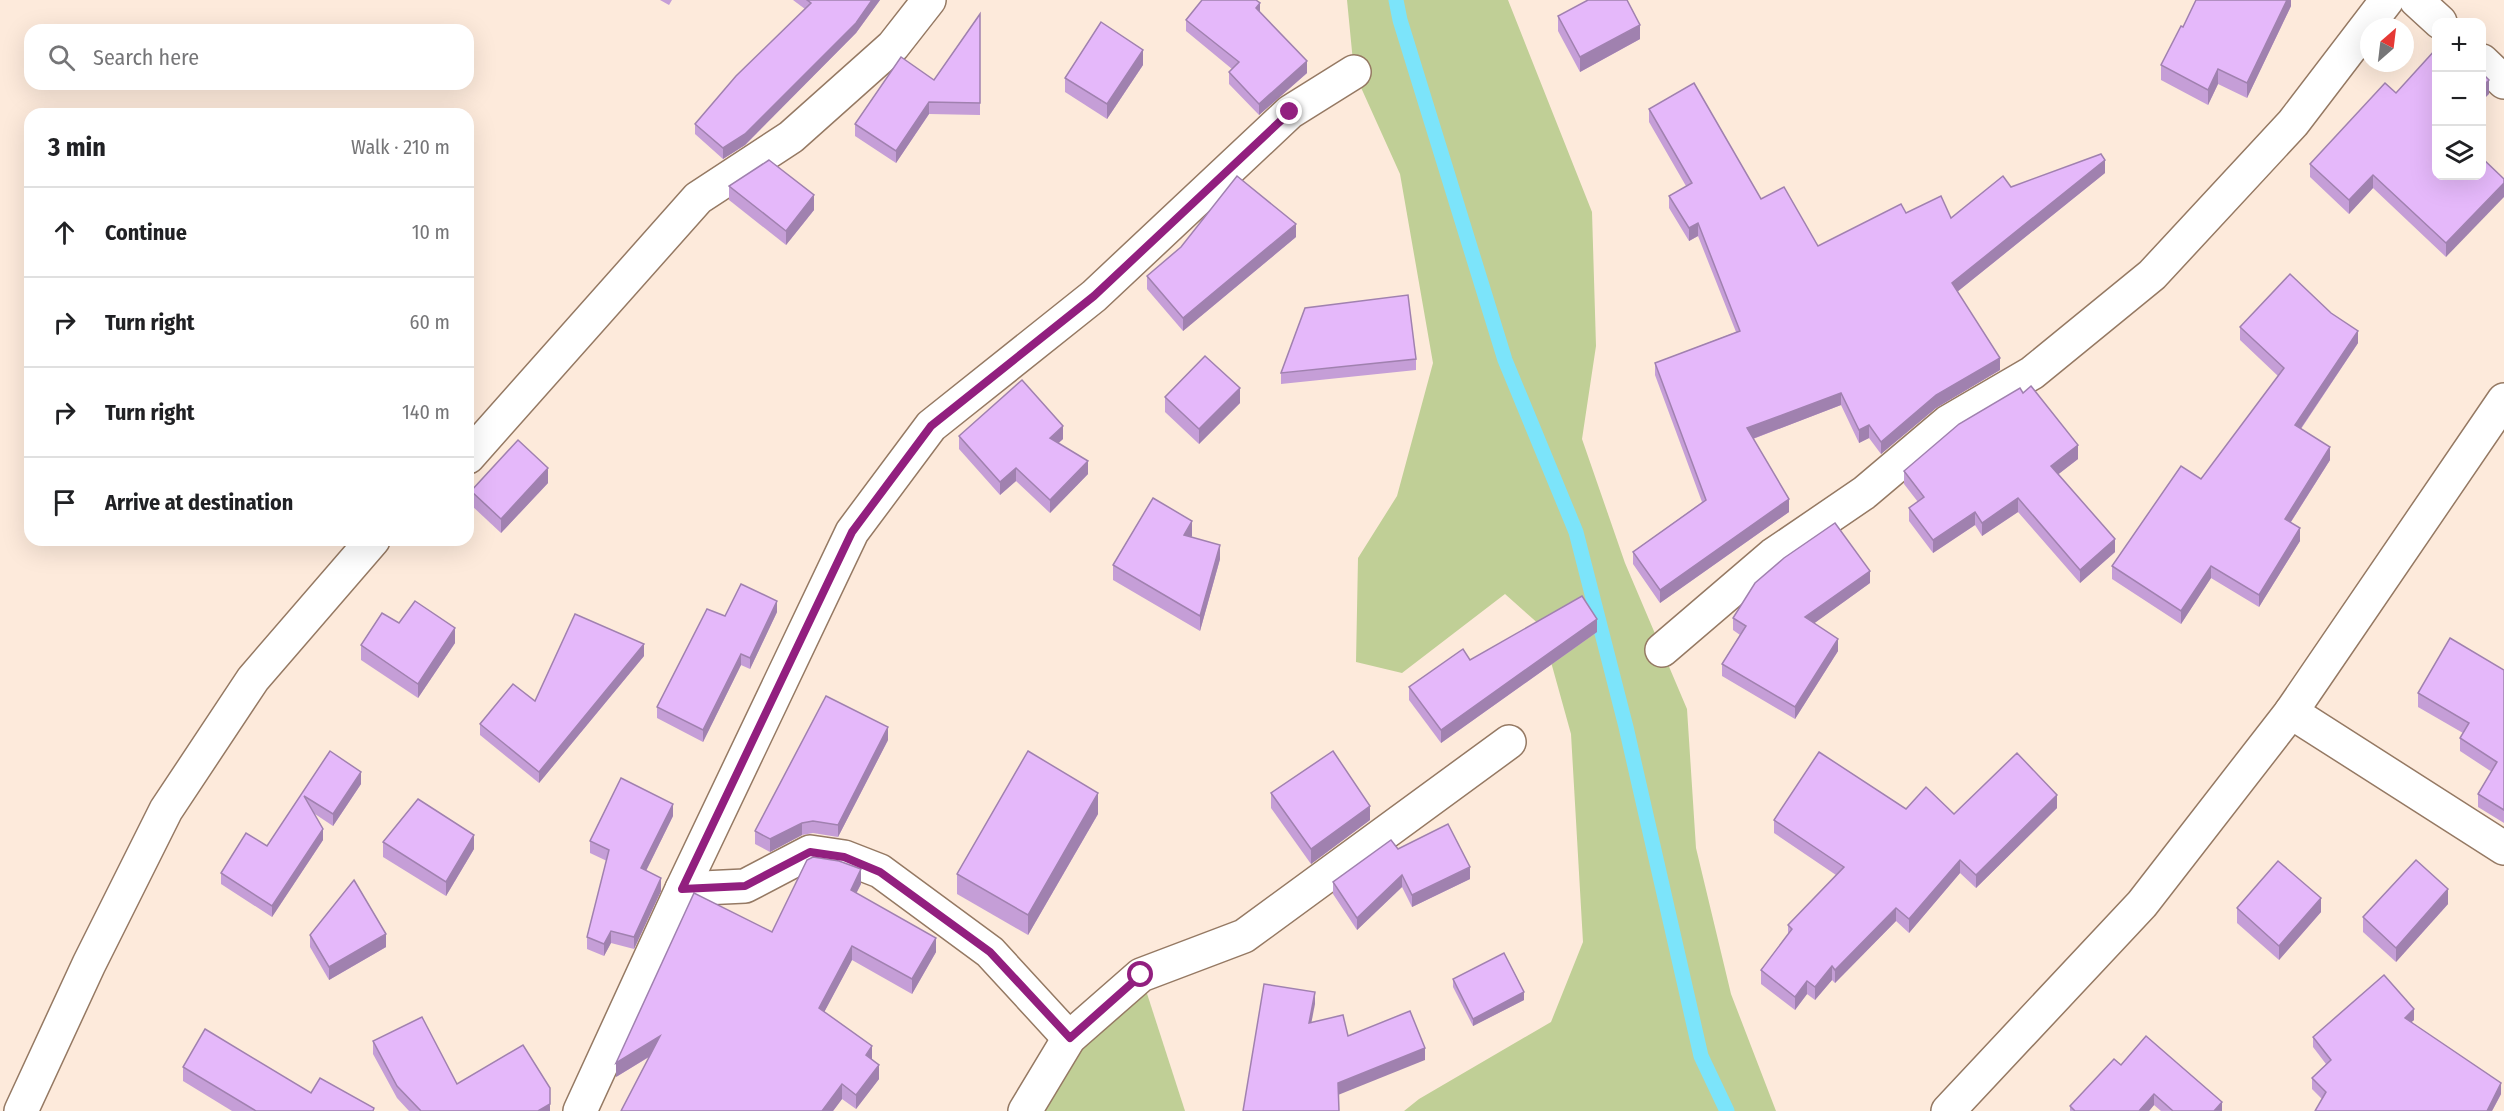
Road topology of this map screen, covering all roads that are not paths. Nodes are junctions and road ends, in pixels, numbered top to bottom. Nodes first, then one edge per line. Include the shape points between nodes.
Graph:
1 (929, 0) edge
2 (2387, 0) edge
3 (2416, 0) edge
4 (2436, 18) edge
5 (2486, 66) edge
6 (1354, 72) dead end
7 (2504, 82) edge
8 (2504, 400) edge
9 (474, 450) edge
10 (368, 546) edge
11 (1662, 650) dead end
12 (2291, 712) junction
13 (1509, 742) dead end
14 (2504, 848) edge
15 (682, 889) junction
16 (1070, 1038) junction
17 (1950, 1110) edge
18 (21, 1111) edge
19 (580, 1111) edge
20 (1025, 1111) edge

1 - 9 street via 893,46 791,137 698,198
2 - 11 street via 2293,123 2152,275 2032,373 1948,422 1864,493 1773,555
3 - 4 street
5 - 7 street
6 - 15 street via 1290,112 1094,296 931,426 852,532
8 - 12 street
10 - 18 street via 253,679 166,810
12 - 14 street
12 - 17 street via 2142,904
13 - 16 street via 1244,936 1141,975
15 - 16 street via 745,886 810,852 844,857 880,872 990,952
15 - 19 street
16 - 20 street

